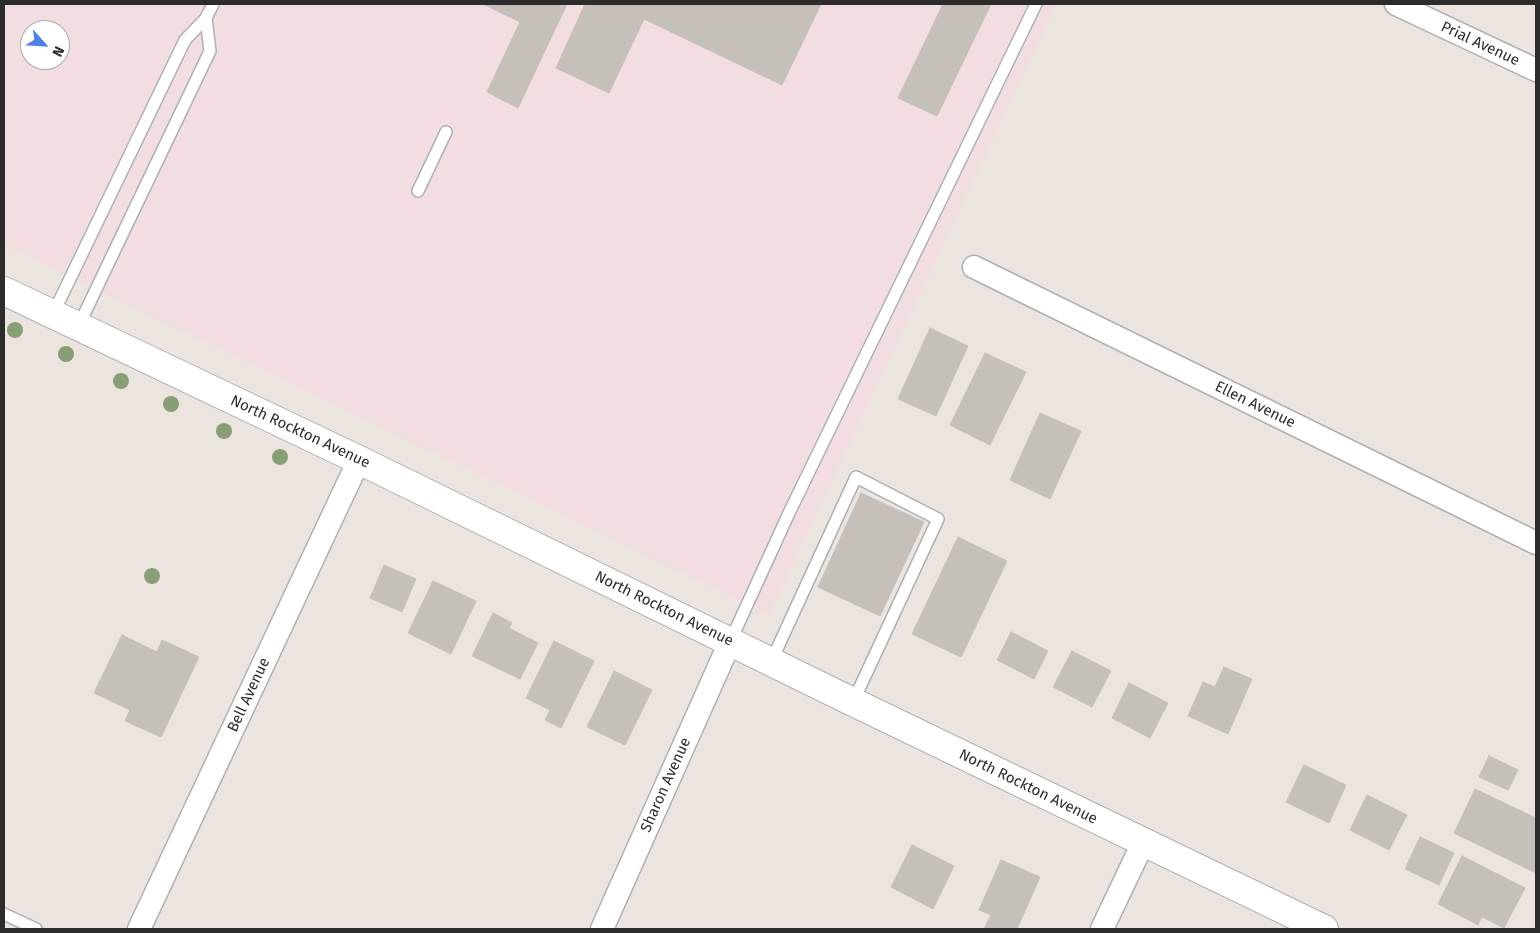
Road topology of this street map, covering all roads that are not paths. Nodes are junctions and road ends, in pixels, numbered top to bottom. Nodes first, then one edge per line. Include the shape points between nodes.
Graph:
1 (213, 4) edge
2 (1036, 4) edge
3 (1396, 4) edge
4 (206, 18) junction
5 (1536, 70) edge
6 (446, 132) dead end
7 (418, 191) dead end
8 (974, 267) dead end
9 (4, 292) edge
10 (52, 314) junction
11 (78, 327) junction
12 (359, 460) junction
13 (1536, 543) edge
14 (730, 642) junction
15 (771, 662) junction
16 (853, 702) junction
17 (1143, 843) junction
18 (4, 914) edge
19 (36, 929) edge
20 (139, 929) edge
21 (602, 929) edge
22 (1102, 929) edge
23 (1324, 929) edge

1 - 4 lane
2 - 14 lane via 789,513
3 - 5 street, Prial Avenue
4 - 10 lane via 185,40
4 - 11 lane via 210,51
6 - 7 lane
8 - 13 street, Ellen Avenue
9 - 10 main road, North Rockton Avenue
10 - 11 main road, North Rockton Avenue
11 - 12 main road, North Rockton Avenue
12 - 14 main road, North Rockton Avenue
12 - 20 street, Bell Avenue
14 - 15 main road, North Rockton Avenue
14 - 21 street, Sharon Avenue
15 - 16 main road, North Rockton Avenue
15 - 16 lane via 856,477 938,519
16 - 17 main road, North Rockton Avenue
17 - 22 street
17 - 23 main road, North Rockton Avenue
18 - 19 lane

